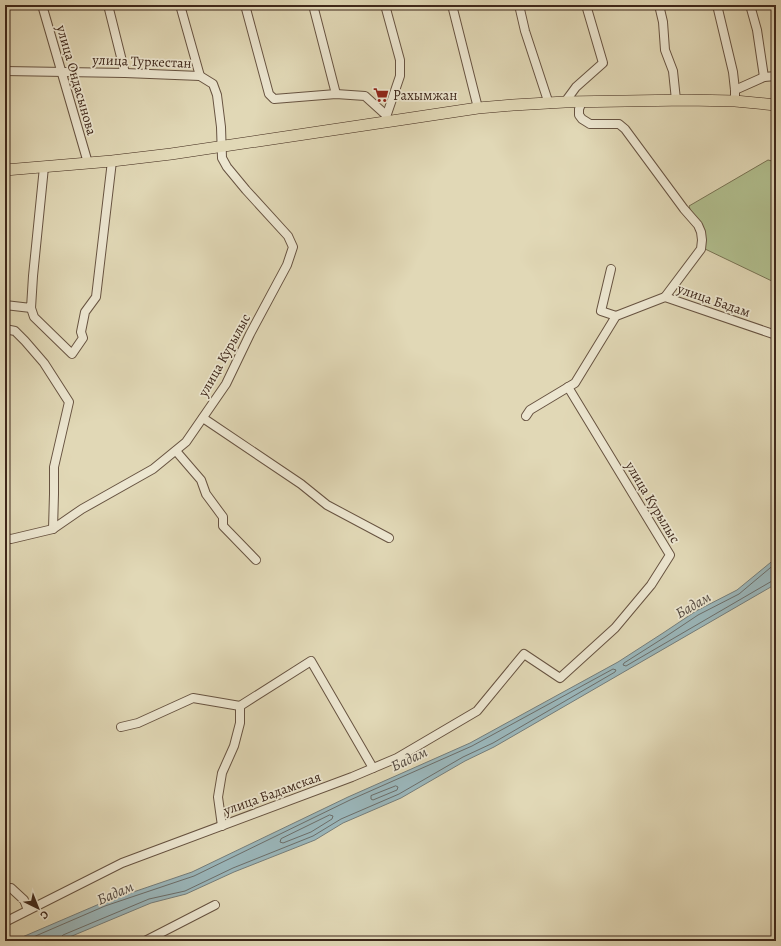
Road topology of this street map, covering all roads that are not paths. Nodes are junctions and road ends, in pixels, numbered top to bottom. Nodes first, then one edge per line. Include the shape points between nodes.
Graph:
1 (42, 5) edge
2 (108, 5) edge
3 (180, 5) edge
4 (245, 5) edge
5 (313, 5) edge
6 (385, 5) edge
7 (452, 5) edge
8 (519, 5) edge
9 (586, 5) edge
10 (659, 5) edge
11 (717, 5) edge
12 (750, 5) edge
13 (5, 71) edge
14 (61, 71) junction
15 (125, 73) junction
16 (200, 76) junction
17 (776, 76) edge
18 (764, 77) junction
19 (336, 94) junction
20 (735, 95) junction
21 (676, 100) junction
22 (565, 102) junction
23 (582, 102) junction
24 (549, 104) junction
25 (776, 105) edge
26 (478, 108) junction
27 (386, 119) junction
28 (221, 146) junction
29 (112, 161) junction
30 (88, 163) junction
31 (44, 167) junction
32 (5, 170) edge
33 (611, 269) dead end
34 (665, 297) junction
35 (5, 305) edge
36 (31, 308) junction
37 (616, 316) junction
38 (5, 329) edge
39 (776, 335) edge
40 (568, 387) junction
41 (526, 416) dead end
42 (203, 418) junction
43 (176, 451) junction
44 (53, 529) junction
45 (5, 538) edge
46 (389, 538) dead end
47 (256, 560) dead end
48 (524, 654) joint
49 (240, 706) junction
50 (121, 726) dead end
51 (373, 768) junction
52 (222, 826) junction
53 (5, 888) edge
54 (215, 905) dead end
55 (28, 910) junction
56 (5, 922) edge
57 (145, 941) edge

1 - 14 street, улица Ондасынова
2 - 15 street
3 - 16 street
4 - 19 street via 269,94 274,98
5 - 19 street
6 - 27 street via 400,60 400,76
7 - 26 street
8 - 24 street
9 - 22 street via 603,63 576,87
10 - 21 street via 665,50 673,71
11 - 20 street via 733,72
12 - 18 street via 757,30
13 - 14 street, улица Туркестан
14 - 15 street, улица Туркестан
14 - 30 street, улица Ондасынова
15 - 16 street, улица Туркестан
16 - 28 street, улица Туркестан via 213,84 217,95
17 - 18 street
18 - 20 street via 748,83
19 - 27 street via 364,96
20 - 21 highway
20 - 25 highway
21 - 23 highway
22 - 23 highway
22 - 24 highway
23 - 34 street via 579,109 582,119 590,124 619,124 625,129 701,232 701,249
24 - 26 highway
26 - 27 highway
27 - 28 highway
28 - 29 highway
28 - 42 street, улица Курылыс via 226,167 288,236 293,247 287,265 226,384
29 - 30 highway
29 - 36 street via 96,297 86,312 81,332 83,338 72,354 34,318
30 - 31 highway
31 - 32 highway
31 - 36 street
33 - 37 street via 600,311
34 - 37 street, улица Бадам
34 - 39 street, улица Бадам
35 - 36 street
37 - 40 street via 575,383
38 - 44 street via 15,331 44,362 69,402 54,467
40 - 41 street via 530,410
40 - 48 street, улица Курылыс via 670,555 651,585 615,628 560,678
42 - 43 street, улица Курылыс via 186,442
42 - 46 street via 327,504
43 - 44 street, улица Курылыс via 153,469 82,509
43 - 47 street via 201,480 206,494 223,517 223,526
44 - 45 street, улица Курылыс via 12,539
48 - 51 street, улица Бадамская via 477,711 397,758
49 - 50 street via 193,698 138,723
49 - 51 street via 310,661
49 - 52 street via 240,723 234,746 222,773 218,797
51 - 52 street, улица Бадамская
52 - 55 street, улица Бадамская via 122,863
53 - 55 street via 11,888 24,900
54 - 57 street
55 - 56 street, улица Бадамская

